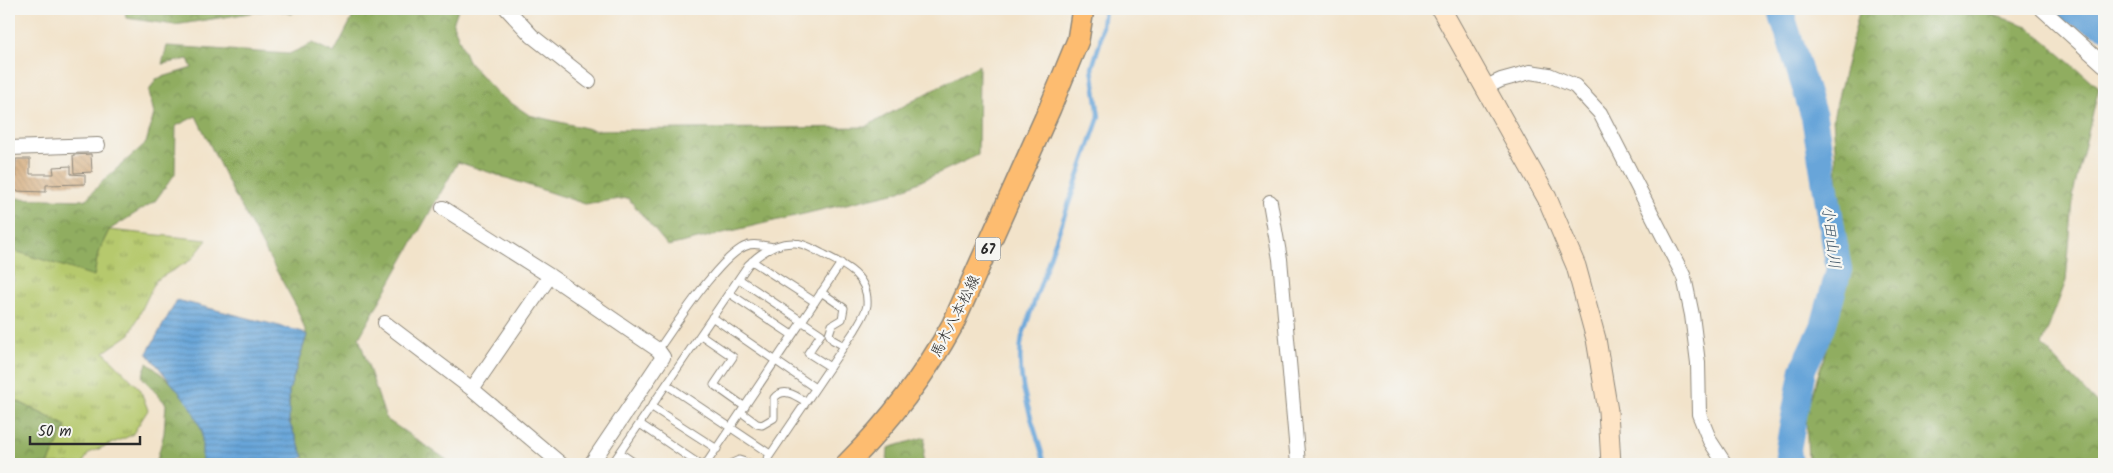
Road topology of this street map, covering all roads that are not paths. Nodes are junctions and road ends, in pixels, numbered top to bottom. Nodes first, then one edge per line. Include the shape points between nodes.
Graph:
1 (507, 9) edge
2 (1083, 9) edge
3 (1441, 9) edge
4 (2042, 9) edge
5 (2104, 65) edge
6 (589, 80) dead end
7 (1486, 87) junction
8 (98, 145) dead end
9 (9, 148) edge
10 (1270, 202) dead end
11 (443, 208) dead end
12 (775, 247) junction
13 (752, 261) junction
14 (841, 263) junction
15 (550, 276) junction
16 (738, 279) junction
17 (821, 292) junction
18 (729, 294) junction
19 (814, 302) junction
20 (712, 318) junction
21 (802, 321) junction
22 (385, 323) dead end
23 (701, 334) junction
24 (792, 335) junction
25 (844, 346) junction
26 (658, 350) junction
27 (775, 360) junction
28 (830, 367) junction
29 (666, 385) junction
30 (815, 388) junction
31 (472, 389) junction
32 (806, 402) junction
33 (652, 407) junction
34 (743, 409) junction
35 (640, 424) junction
36 (730, 428) junction
37 (717, 449) junction
38 (620, 453) junction
39 (770, 454) junction
40 (561, 464) edge
41 (590, 464) edge
42 (613, 464) edge
43 (636, 464) edge
44 (698, 464) edge
45 (706, 464) edge
46 (730, 464) edge
47 (752, 464) edge
48 (764, 464) edge
49 (847, 464) edge
50 (1298, 464) edge
51 (1612, 464) edge
52 (1726, 464) edge

1 - 6 street via 532,36
2 - 49 main road, 馬木八本松線 / 67 via 1078,40 1050,108 953,324 907,397
3 - 7 street
4 - 5 street
7 - 51 street via 1547,198 1576,266 1596,339 1608,412
7 - 52 street via 1530,72 1549,75 1575,86 1600,113 1684,277 1698,363 1699,414 1710,441
8 - 9 street
10 - 50 street via 1280,259
11 - 15 street
12 - 13 lane
12 - 14 lane via 804,244
12 - 26 lane via 750,244 736,251 700,290
13 - 16 lane
13 - 19 lane
14 - 17 lane
14 - 25 lane via 862,281 867,308
15 - 26 street
15 - 31 street
16 - 18 lane
16 - 21 lane
17 - 19 lane
17 - 25 lane via 844,308 842,319 832,325 829,334
18 - 20 lane
18 - 24 lane
19 - 21 lane
20 - 23 lane
20 - 27 lane
21 - 24 lane
21 - 28 lane via 821,334 808,353
22 - 31 street
23 - 29 lane
23 - 34 lane via 733,357 714,385
24 - 27 lane
25 - 28 lane
26 - 41 street via 663,358
27 - 30 lane
27 - 34 lane
28 - 30 lane
29 - 33 lane
29 - 36 lane
30 - 32 lane
31 - 40 street
32 - 34 lane via 795,394 778,393 774,398 774,418 762,425
32 - 39 lane
33 - 35 lane
33 - 37 lane
34 - 36 lane
35 - 38 lane
35 - 44 lane
36 - 37 lane
36 - 39 lane
37 - 45 lane
38 - 42 lane
38 - 43 lane
39 - 48 lane
46 - 47 lane via 739,460

